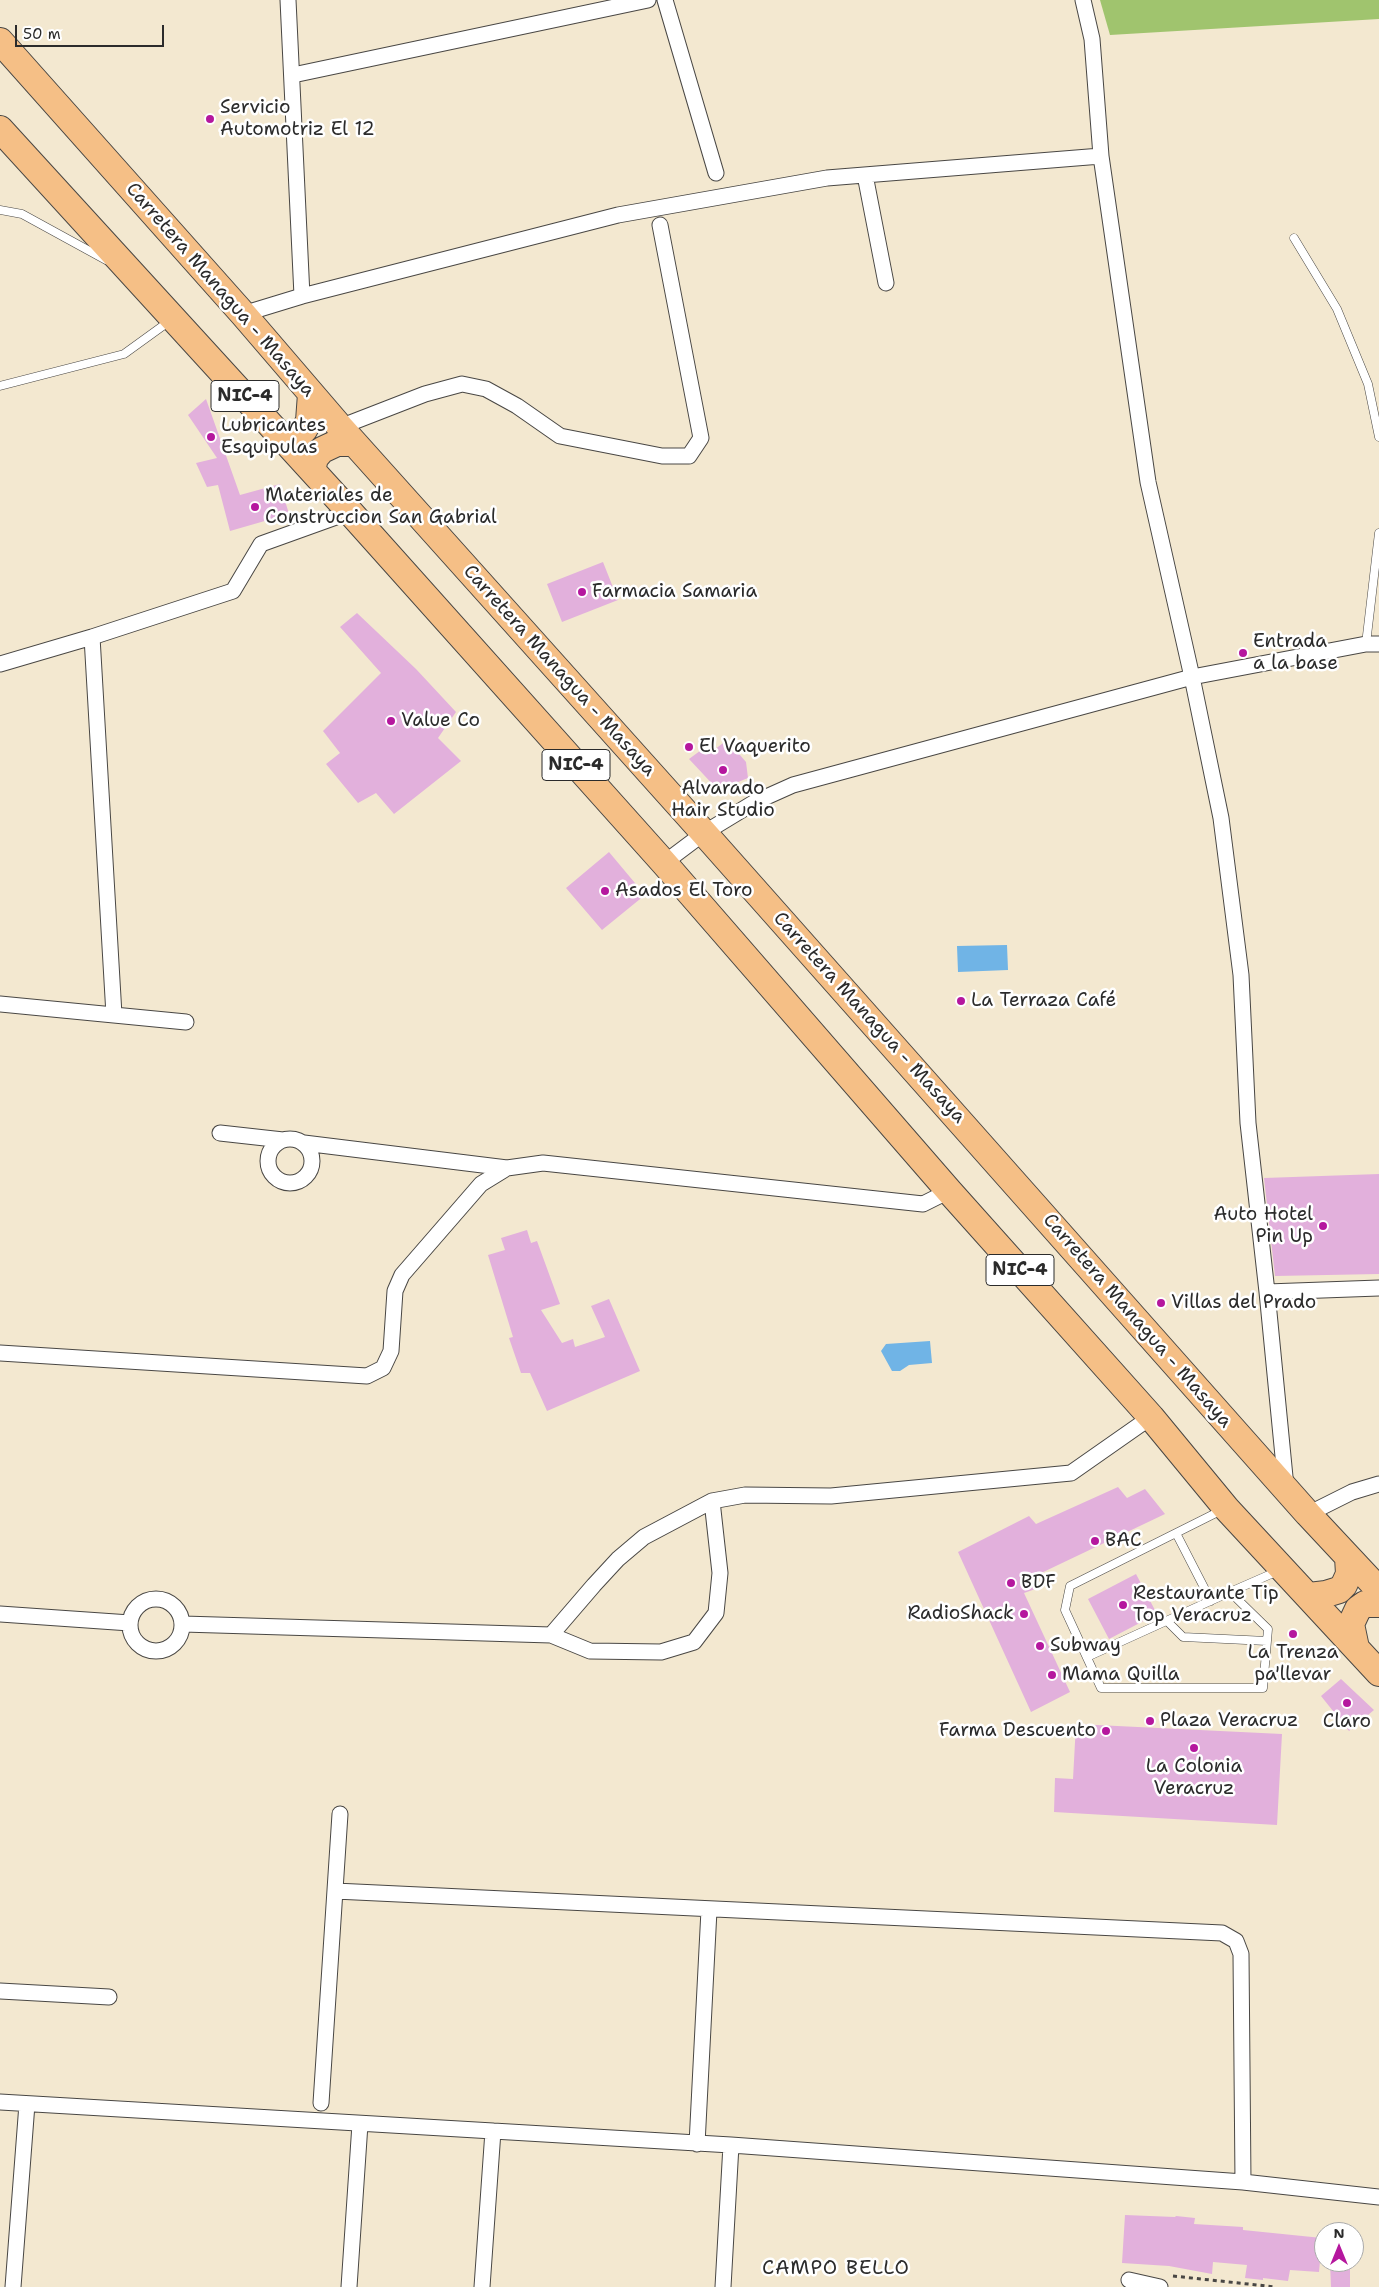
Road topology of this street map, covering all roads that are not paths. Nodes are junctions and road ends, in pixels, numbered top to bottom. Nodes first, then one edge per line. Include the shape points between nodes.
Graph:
1 (288, 0) edge
2 (648, 0) edge
3 (665, 0) edge
4 (1083, 0) edge
5 (582, 7) edge
6 (0, 41) edge
7 (293, 75) junction
8 (0, 129) edge
9 (1100, 156) junction
10 (716, 173) dead end
11 (865, 175) junction
12 (0, 210) edge
13 (660, 225) dead end
14 (1294, 238) dead end
15 (131, 274) junction
16 (886, 283) dead end
17 (302, 296) junction
18 (243, 314) junction
19 (173, 318) junction
20 (0, 386) edge
21 (312, 394) junction
22 (347, 435) junction
23 (282, 437) junction
24 (1379, 437) edge
25 (312, 470) junction
26 (350, 512) junction
27 (1379, 533) edge
28 (92, 637) junction
29 (1372, 644) edge
30 (0, 664) edge
31 (1192, 677) junction
32 (704, 833) junction
33 (664, 863) junction
34 (0, 1004) edge
35 (114, 1015) junction
36 (186, 1022) dead end
37 (220, 1133) dead end
38 (283, 1140) junction
39 (304, 1143) junction
40 (507, 1168) junction
41 (949, 1191) junction
42 (1379, 1288) edge
43 (1267, 1292) junction
44 (0, 1352) edge
45 (1151, 1417) junction
46 (1379, 1484) edge
47 (1286, 1489) junction
48 (712, 1501) junction
49 (1226, 1508) junction
50 (1308, 1514) junction
51 (1176, 1533) junction
52 (1348, 1557) junction
53 (1281, 1570) junction
54 (1379, 1590) edge
55 (1230, 1592) junction
56 (1309, 1596) junction
57 (1211, 1601) junction
58 (1379, 1604) edge
59 (0, 1614) edge
60 (1167, 1621) junction
61 (130, 1623) junction
62 (183, 1624) junction
63 (551, 1635) junction
64 (1267, 1641) junction
65 (1356, 1648) junction
66 (1087, 1657) junction
67 (1379, 1673) edge
68 (340, 1814) dead end
69 (335, 1892) junction
70 (709, 1910) junction
71 (0, 1991) edge
72 (108, 1997) dead end
73 (0, 2102) edge
74 (321, 2102) dead end
75 (27, 2104) junction
76 (360, 2124) junction
77 (493, 2131) junction
78 (697, 2144) junction
79 (730, 2145) junction
80 (1243, 2182) junction
81 (1379, 2197) edge
82 (1129, 2280) dead end
83 (1164, 2281) edge
84 (13, 2287) edge
85 (349, 2287) edge
86 (482, 2287) edge
87 (723, 2287) edge

1 - 7 street
2 - 5 street
3 - 10 street
4 - 9 street via 1092,38
5 - 7 street
6 - 18 highway, Carretera Managua - Masaya / NIC-4
7 - 17 street
8 - 15 highway, NIC-4
9 - 11 street
9 - 31 street via 1148,482
11 - 16 street
11 - 17 street via 827,178 618,214
12 - 15 lane via 30,217
13 - 22 street via 700,438 689,456 662,456 560,436 486,389 462,384 425,394
14 - 24 lane via 1337,309 1368,384
15 - 19 highway, NIC-4
17 - 18 street
18 - 21 highway, Carretera Managua - Masaya / NIC-4
19 - 20 lane via 124,354
19 - 23 highway, NIC-4
21 - 22 highway, Carretera Managua - Masaya / NIC-4
21 - 23 highway via 304,430 295,437
22 - 25 highway via 322,450 315,458
22 - 32 highway, Carretera Managua - Masaya / NIC-4
23 - 25 highway, NIC-4
25 - 26 highway, NIC-4
26 - 28 street via 261,544 233,591
26 - 33 highway, NIC-4
27 - 29 lane
28 - 30 street
28 - 35 street
29 - 31 street
31 - 32 street via 793,785 755,802
31 - 43 street via 1221,818 1238,955 1248,1123
32 - 33 street
32 - 47 highway, Carretera Managua - Masaya / NIC-4
33 - 41 highway, NIC-4
34 - 35 street
35 - 36 street
37 - 38 street
38 - 39 street
38 - 39 street via 272,1148 267,1161 272,1174 284,1182 299,1182 310,1171 312,1156
39 - 40 street
40 - 41 street via 543,1163 923,1204
40 - 44 street via 481,1184 402,1275 395,1291 391,1351 383,1368 367,1376
41 - 45 highway, NIC-4
42 - 43 street
43 - 47 street
45 - 48 street via 1071,1473 831,1496 745,1495
45 - 49 highway, NIC-4
46 - 50 street via 1352,1492
47 - 50 highway, Carretera Managua - Masaya / NIC-4
48 - 63 street via 644,1537 594,1585
48 - 63 street via 720,1573 716,1613 694,1642 661,1652 590,1650
49 - 51 lane
49 - 53 highway, NIC-4
50 - 52 highway, Carretera Managua - Masaya / NIC-4
51 - 57 lane
51 - 66 lane via 1070,1586 1065,1610
52 - 54 highway, Carretera Managua - Masaya / NIC-4
52 - 56 highway via 1349,1574 1339,1590
53 - 55 lane
53 - 56 highway, NIC-4
55 - 57 lane
55 - 64 lane via 1268,1629
56 - 65 highway, NIC-4
57 - 60 lane
58 - 65 highway via 1365,1604 1358,1609 1351,1624
59 - 61 street
60 - 64 lane via 1183,1637
60 - 66 lane
61 - 62 street via 137,1607 144,1602 162,1599 177,1608
61 - 62 street via 134,1639 147,1650 156,1652 178,1641
62 - 63 street
64 - 66 lane via 1263,1688 1102,1688
65 - 67 highway, NIC-4
68 - 69 street
69 - 70 street
69 - 74 street
70 - 78 street
70 - 80 street via 1222,1933 1236,1941 1242,1954
71 - 72 street
73 - 75 street
75 - 76 street
75 - 84 street
76 - 77 street
76 - 85 street
77 - 78 street
77 - 86 street
78 - 79 street
79 - 80 street
79 - 87 street
80 - 81 street
82 - 83 street

